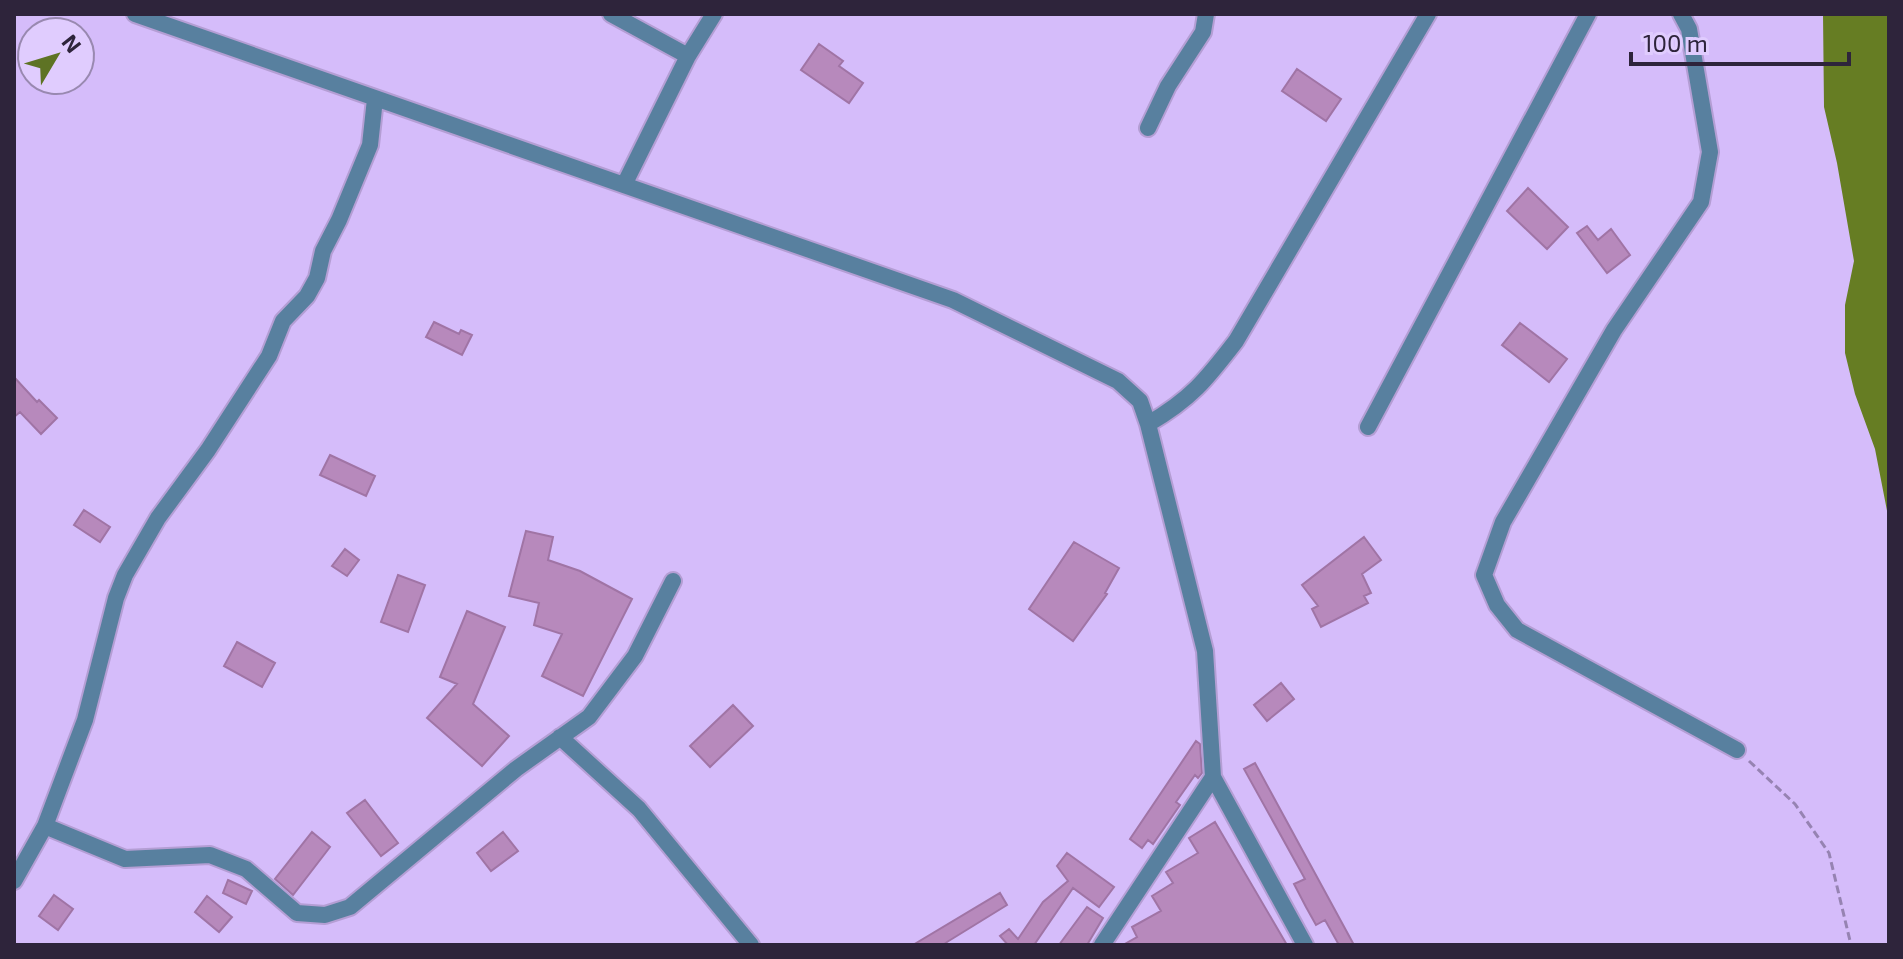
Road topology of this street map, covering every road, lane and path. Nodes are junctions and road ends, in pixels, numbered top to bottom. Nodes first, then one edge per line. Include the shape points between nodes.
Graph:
1 (135, 14) edge
2 (611, 14) edge
3 (714, 14) edge
4 (1206, 14) edge
5 (1428, 14) edge
6 (1588, 14) edge
7 (1681, 14) edge
8 (688, 56) junction
9 (375, 99) junction
10 (1148, 128) dead end
11 (624, 185) junction
12 (1148, 424) junction
13 (1368, 427) dead end
14 (673, 581) dead end
15 (560, 737) junction
16 (1737, 750) joint
17 (1213, 777) junction
18 (45, 826) junction
19 (14, 881) edge
20 (751, 945) edge
21 (1102, 945) edge
22 (1305, 945) edge
23 (1851, 945) edge

1 - 9 street
2 - 8 street
3 - 8 street
4 - 10 street via 1203,32
5 - 12 street via 1236,341 1200,388
6 - 13 street
7 - 16 street via 1689,29 1710,152 1701,202 1614,330 1503,522 1484,575 1497,605 1517,630
8 - 11 street
9 - 11 street
9 - 18 street via 370,145 323,251 317,278 283,321 269,356 125,575 85,720
11 - 12 street via 953,300 1118,381 1140,401
12 - 17 street via 1205,651
14 - 15 street via 635,656 589,717
15 - 18 street via 350,907 325,915 297,913 246,869 210,855 125,859
15 - 20 street via 639,809
16 - 23 path via 1795,804 1829,853
17 - 21 street
17 - 22 street
18 - 19 street

